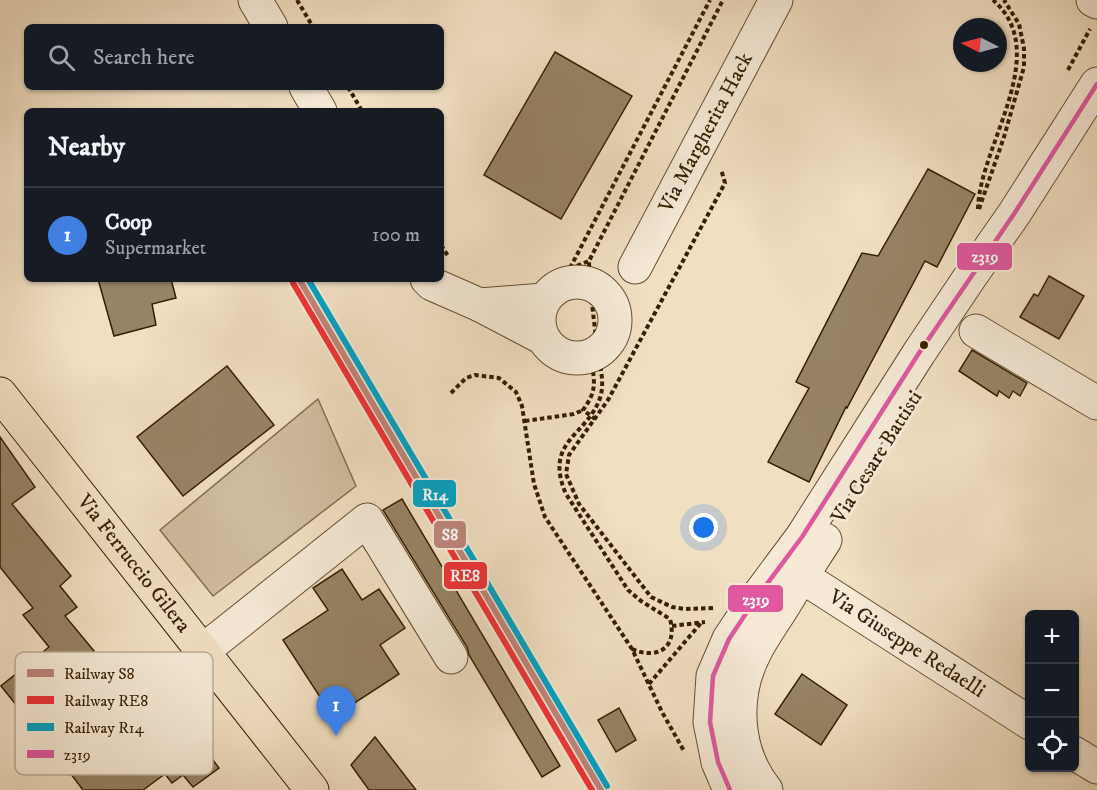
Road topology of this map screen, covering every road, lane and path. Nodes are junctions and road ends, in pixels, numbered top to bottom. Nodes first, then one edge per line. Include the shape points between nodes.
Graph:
1 (255, 0) edge
2 (297, 0) edge
3 (710, 0) edge
4 (723, 0) edge
5 (776, 0) edge
6 (993, 0) edge
7 (1004, 0) edge
8 (1093, 0) edge
9 (1097, 2) edge
10 (269, 24) edge
11 (311, 24) edge
12 (1097, 84) edge
13 (308, 90) edge
14 (350, 90) edge
15 (318, 108) edge
16 (360, 108) edge
17 (430, 282) edge
18 (594, 287) junction
19 (544, 300) junction
20 (480, 305) junction
21 (976, 331) dead end
22 (543, 338) junction
23 (595, 358) junction
24 (451, 393) dead end
25 (0, 394) edge
26 (1097, 403) edge
27 (583, 410) junction
28 (590, 415) junction
29 (525, 421) junction
30 (792, 570) junction
31 (724, 606) dead end
32 (701, 622) dead end
33 (632, 649) junction
34 (204, 650) joint
35 (451, 657) dead end
36 (213, 662) edge
37 (649, 684) junction
38 (726, 699) junction
39 (662, 712) dead end
40 (1025, 720) edge
41 (1079, 756) edge
42 (1097, 767) edge
43 (312, 790) edge
44 (730, 790) edge
45 (766, 790) edge

1 - 10 street
2 - 11 path
3 - 18 path
4 - 18 path via 589,261
5 - 18 street, Via Margherita Hack via 635,267
6 - 7 path via 1002,8 1014,32 1018,59 978,192 978,213 1024,67 1019,24
8 - 9 street
12 - 30 street, Via Cesare Battisti via 802,537
13 - 15 street
14 - 16 path
17 - 20 street
18 - 19 street via 571,282 560,285
18 - 23 path
18 - 23 street, Via Margherita Hack via 615,321 613,333
19 - 20 street
19 - 22 street via 539,312
20 - 22 street
21 - 26 street
22 - 23 street via 559,354
23 - 27 path via 594,394
23 - 28 path via 603,388
24 - 29 path via 475,375 499,378 516,392
25 - 34 main road, Via Ferruccio Gilera
27 - 28 path
27 - 29 path
28 - 31 path via 595,419 569,456 566,474 579,504 651,597 685,609
28 - 33 path via 566,444 561,458 561,482 628,590 663,613 672,626 669,643 663,650 650,654
29 - 33 path via 534,484 545,517
30 - 38 street, Via Cesare Battisti via 729,639 713,676
30 - 40 street, Via Giuseppe Redaelli
32 - 37 path
33 - 37 path
34 - 35 street via 367,520
36 - 43 main road, Via Ferruccio Gilera
37 - 39 path
38 - 44 street via 710,722 712,741
38 - 45 street via 751,768
41 - 42 street

